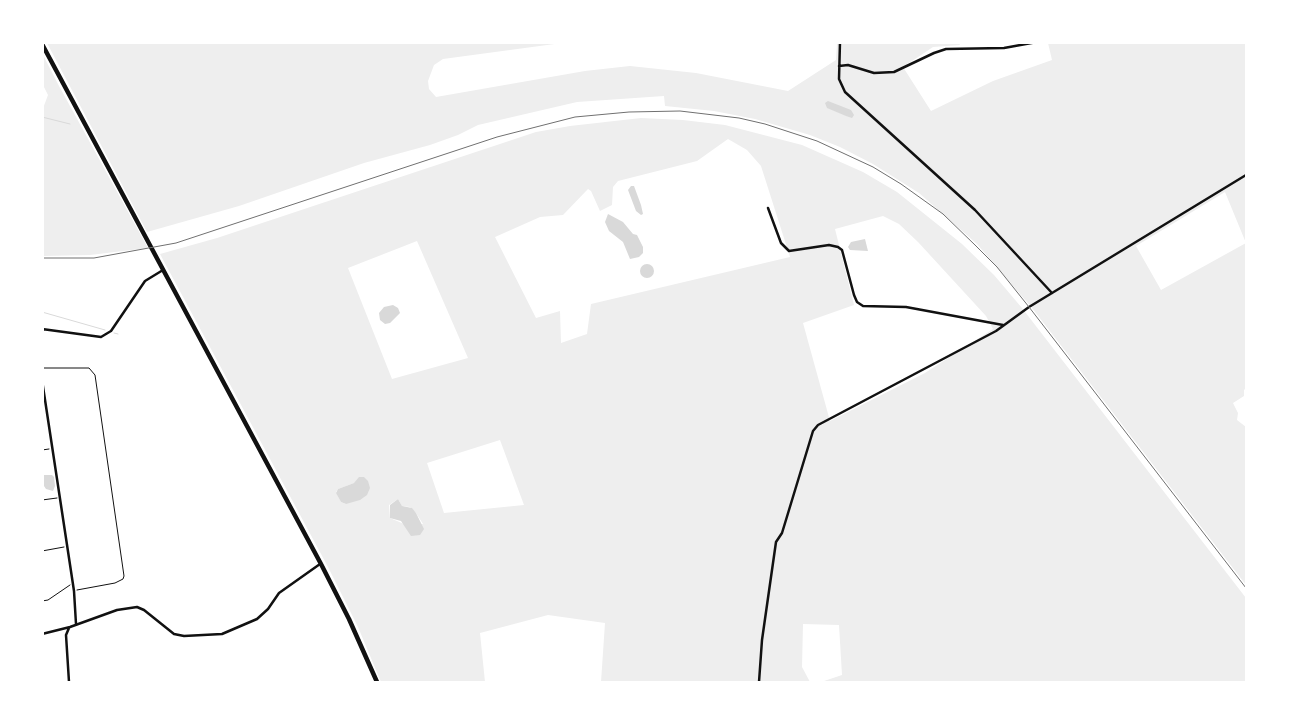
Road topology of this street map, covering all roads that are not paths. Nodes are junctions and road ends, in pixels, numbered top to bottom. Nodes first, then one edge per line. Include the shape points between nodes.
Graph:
1 (840, 42) edge
2 (1037, 42) edge
3 (43, 46) edge
4 (839, 66) junction
5 (1246, 175) edge
6 (768, 208) dead end
7 (163, 270) junction
8 (1052, 293) junction
9 (1004, 325) junction
10 (43, 329) edge
11 (42, 334) edge
12 (42, 380) edge
13 (321, 564) junction
14 (76, 624) junction
15 (70, 627) junction
16 (42, 634) edge
17 (70, 682) edge
18 (376, 682) edge
19 (759, 682) edge

1 - 4 street
2 - 4 street via 1004,48 946,49 894,72 874,74 848,65
3 - 7 main road
4 - 8 street via 839,79 845,92 975,210
5 - 8 street
6 - 9 street via 789,252 829,245 842,250 854,296 863,306 906,307
7 - 10 street via 145,281 111,331 102,338
7 - 13 main road
8 - 9 street
9 - 19 street via 818,425 813,431 782,533 776,542
10 - 11 street
12 - 14 street via 73,583
13 - 14 street via 286,587 257,619 222,634 174,634 137,607
13 - 18 main road
14 - 15 street
15 - 16 street
15 - 17 street via 66,635

